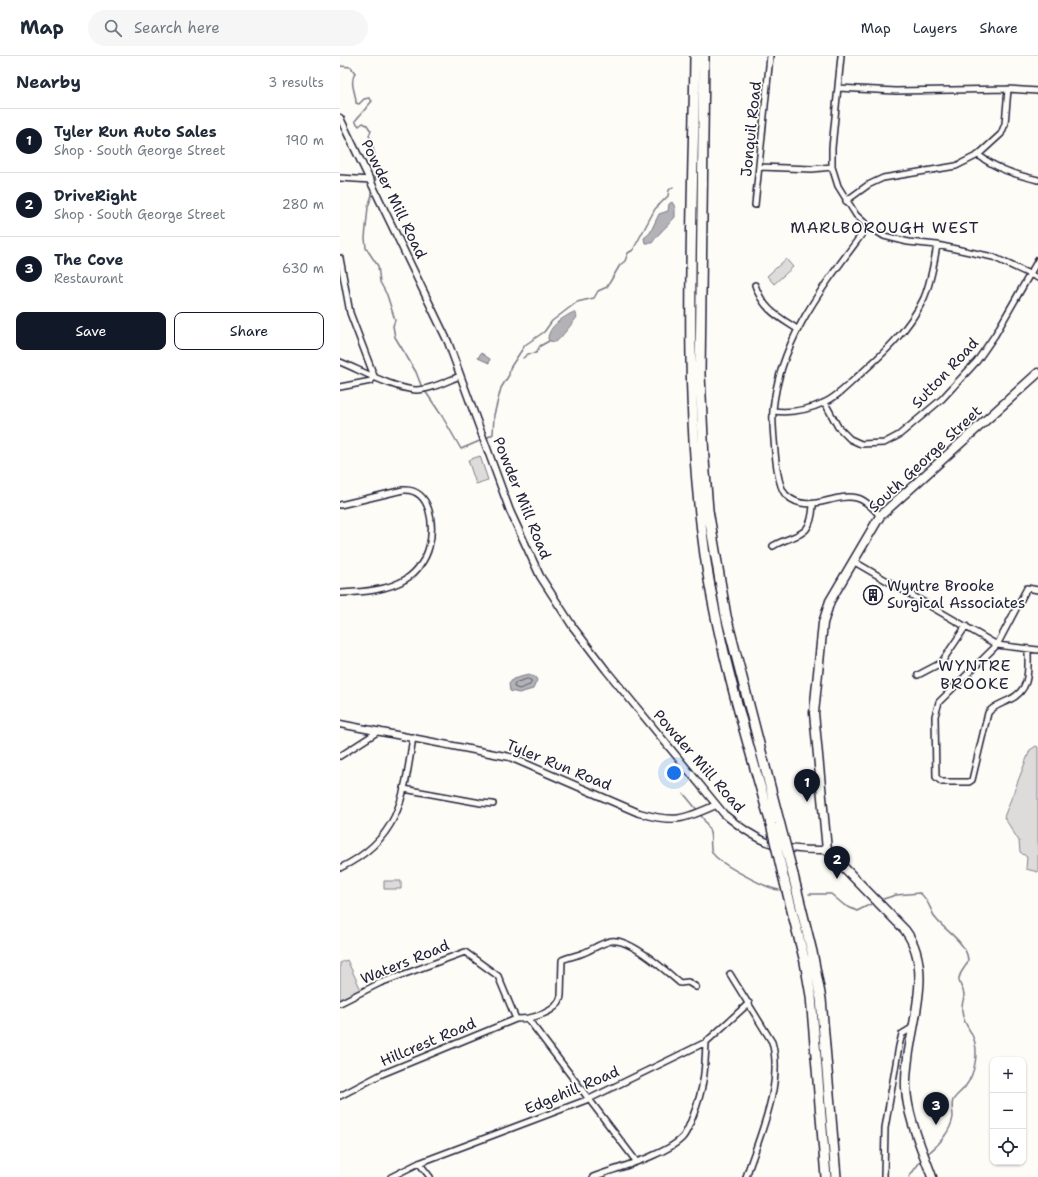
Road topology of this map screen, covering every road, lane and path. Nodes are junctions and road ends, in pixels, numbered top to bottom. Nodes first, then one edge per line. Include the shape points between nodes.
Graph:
1 (695, 56) edge
2 (704, 56) edge
3 (770, 56) edge
4 (840, 56) edge
5 (838, 88) junction
6 (1008, 89) junction
7 (1038, 91) edge
8 (340, 118) edge
9 (978, 156) junction
10 (760, 167) junction
11 (832, 167) junction
12 (340, 178) edge
13 (1038, 180) edge
14 (372, 181) junction
15 (846, 201) junction
16 (755, 205) dead end
17 (868, 226) junction
18 (937, 245) junction
19 (340, 258) edge
20 (1038, 260) edge
21 (1030, 274) junction
22 (1038, 278) edge
23 (755, 285) dead end
24 (797, 329) junction
25 (340, 362) edge
26 (1038, 374) edge
27 (374, 376) junction
28 (460, 376) junction
29 (340, 387) edge
30 (825, 403) junction
31 (773, 411) junction
32 (340, 504) edge
33 (813, 505) junction
34 (880, 516) junction
35 (773, 546) dead end
36 (853, 561) junction
37 (1038, 590) edge
38 (340, 593) edge
39 (966, 626) junction
40 (997, 645) junction
41 (1028, 649) junction
42 (1038, 650) edge
43 (918, 675) dead end
44 (340, 724) edge
45 (379, 731) junction
46 (413, 737) junction
47 (340, 756) edge
48 (404, 789) junction
49 (493, 804) dead end
50 (716, 805) junction
51 (827, 850) junction
52 (340, 868) edge
53 (730, 974) dead end
54 (696, 987) dead end
55 (340, 1003) edge
56 (749, 1003) junction
57 (516, 1019) junction
58 (528, 1019) junction
59 (912, 1028) junction
60 (706, 1042) junction
61 (340, 1096) edge
62 (589, 1099) junction
63 (636, 1161) junction
64 (419, 1163) junction
65 (391, 1177) edge
66 (430, 1177) edge
67 (593, 1177) edge
68 (746, 1177) edge
69 (826, 1177) edge
70 (836, 1177) edge
71 (884, 1177) edge
72 (932, 1177) edge

1 - 69 highway, bridge via 691,383 696,481 711,598 805,962 811,996
2 - 70 highway, bridge via 700,374 708,510 729,631 812,952 821,999
3 - 10 street, Jonquil Road
4 - 5 street
5 - 6 street via 896,91
5 - 11 street
6 - 7 street
6 - 9 street via 1005,124 1001,134
8 - 14 street, Powder Mill Road
9 - 13 street via 996,168
9 - 15 street via 956,166 883,178
10 - 11 street
10 - 16 street, Jonquil Road
11 - 15 street
12 - 14 street
14 - 28 street, Powder Mill Road via 440,324
15 - 17 street
17 - 18 street via 884,236
17 - 24 street via 809,308
18 - 21 street via 994,257
18 - 30 street via 931,280 912,320 887,350
19 - 27 street via 350,313
20 - 21 street, Sutton Road
21 - 22 street
21 - 30 street, Sutton Road via 977,362 942,399 899,436 884,443 861,444 838,427
23 - 24 street via 760,299 768,309
24 - 31 street via 776,390
25 - 27 street
26 - 34 main road, South George Street
27 - 28 street via 415,390
27 - 29 street via 371,381
28 - 50 street, Powder Mill Road via 523,543 555,601 606,670
30 - 31 street via 804,411
31 - 33 street via 779,480 786,495 799,502
32 - 38 street via 413,490 421,495 427,506 431,534 423,561 406,579 393,585
33 - 34 street via 845,497 857,498 870,505
33 - 35 street via 807,529 797,537
34 - 36 main road, South George Street
36 - 39 street
36 - 51 main road, South George Street via 832,596 826,612 819,654 814,713
37 - 40 street via 1028,588
39 - 40 street
39 - 43 street via 942,663
40 - 41 street
40 - 41 street via 942,698 936,707 936,777 942,782 972,780 988,714 994,707 1017,697 1022,691 1028,675
41 - 42 street
44 - 45 street, Tyler Run Road
45 - 46 street, Tyler Run Road
45 - 47 street
46 - 48 street
46 - 50 street, Tyler Run Road via 510,757 658,819 682,819
48 - 49 street
48 - 52 street via 396,816 387,830 363,853
50 - 51 street, Powder Mill Road via 748,832 773,845 797,850
51 - 59 main road via 911,938 918,956 920,979
53 - 56 street
54 - 58 street via 688,982 680,983 641,952 616,941 609,941 562,960 560,1001 555,1008
55 - 57 street, Waters Road via 380,983 464,952 498,976
56 - 60 street, Edgehill Road
56 - 68 street via 772,1042 776,1076
57 - 58 street, Hillcrest Road
57 - 61 street, Hillcrest Road via 382,1074
58 - 62 street
59 - 71 street via 904,1032 901,1040 885,1128
59 - 72 main road via 906,1088 909,1109
60 - 62 street, Edgehill Road
60 - 63 street via 703,1088 683,1138 654,1156
62 - 63 street
62 - 64 street, Edgehill Road
63 - 67 street
64 - 65 street, Edgehill Road
64 - 66 street

